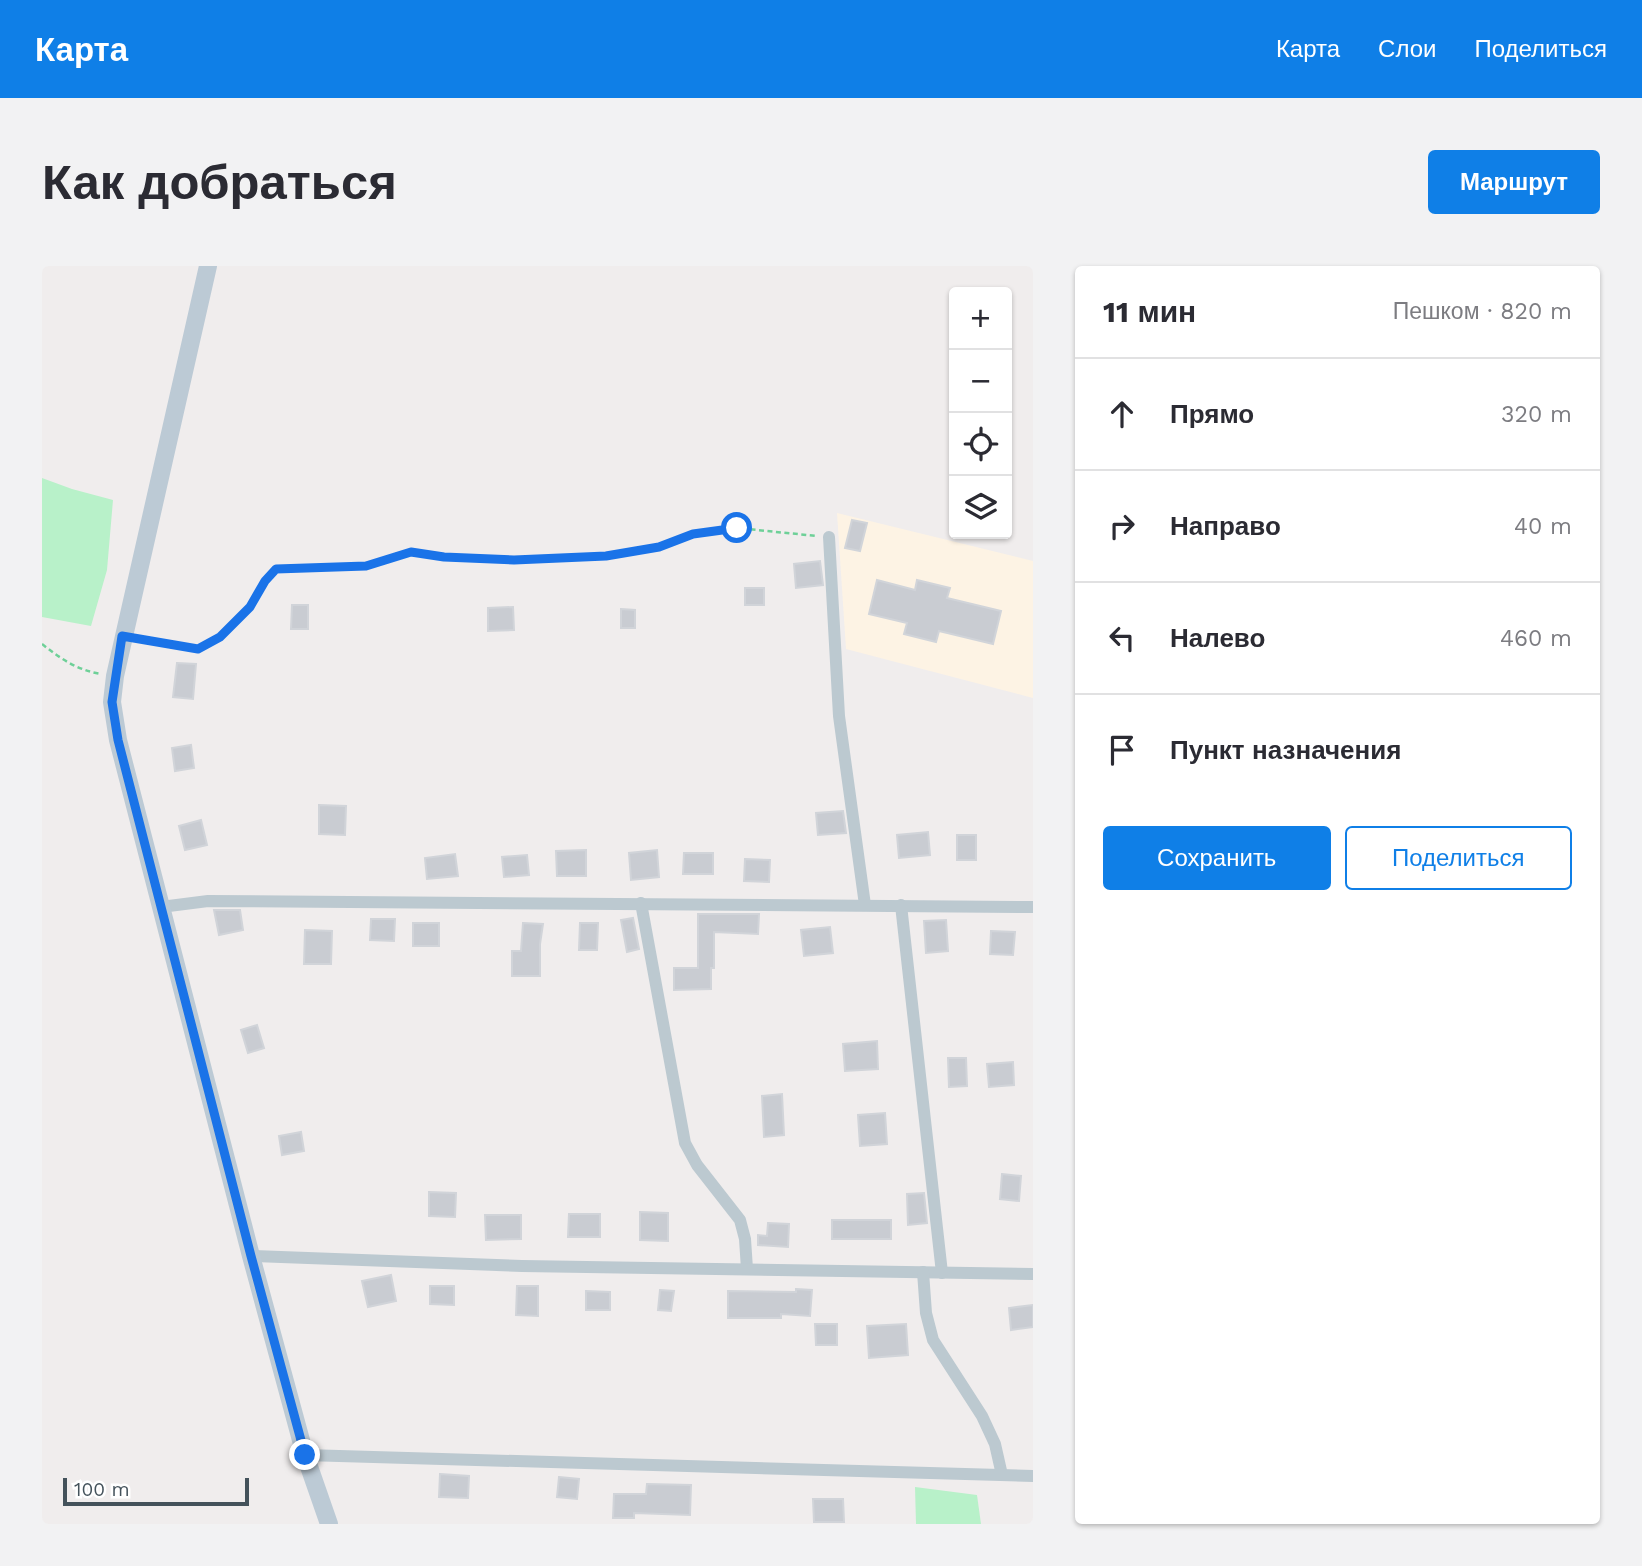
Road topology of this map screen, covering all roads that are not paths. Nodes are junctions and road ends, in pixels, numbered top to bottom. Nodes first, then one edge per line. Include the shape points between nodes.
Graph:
1 (208, 266) edge
2 (829, 537) road end
3 (641, 903) junction
4 (865, 905) junction
5 (901, 905) junction
6 (161, 907) junction
7 (1033, 907) edge
8 (251, 1256) junction
9 (747, 1269) junction
10 (923, 1272) junction
11 (942, 1273) junction
12 (1033, 1275) edge
13 (305, 1455) junction
14 (1002, 1475) junction
15 (1033, 1476) edge
16 (329, 1524) edge

1 - 6 main road via 122,636 112,702
2 - 4 street via 839,716
3 - 4 street
3 - 6 street via 208,901
3 - 9 street via 685,1143 696,1165 740,1220
4 - 5 street
5 - 7 street
5 - 11 street
6 - 8 main road
8 - 9 street
8 - 13 main road
9 - 10 street
10 - 11 street
10 - 14 street via 933,1340 982,1416
11 - 12 street
13 - 14 street
13 - 16 main road
14 - 15 street

